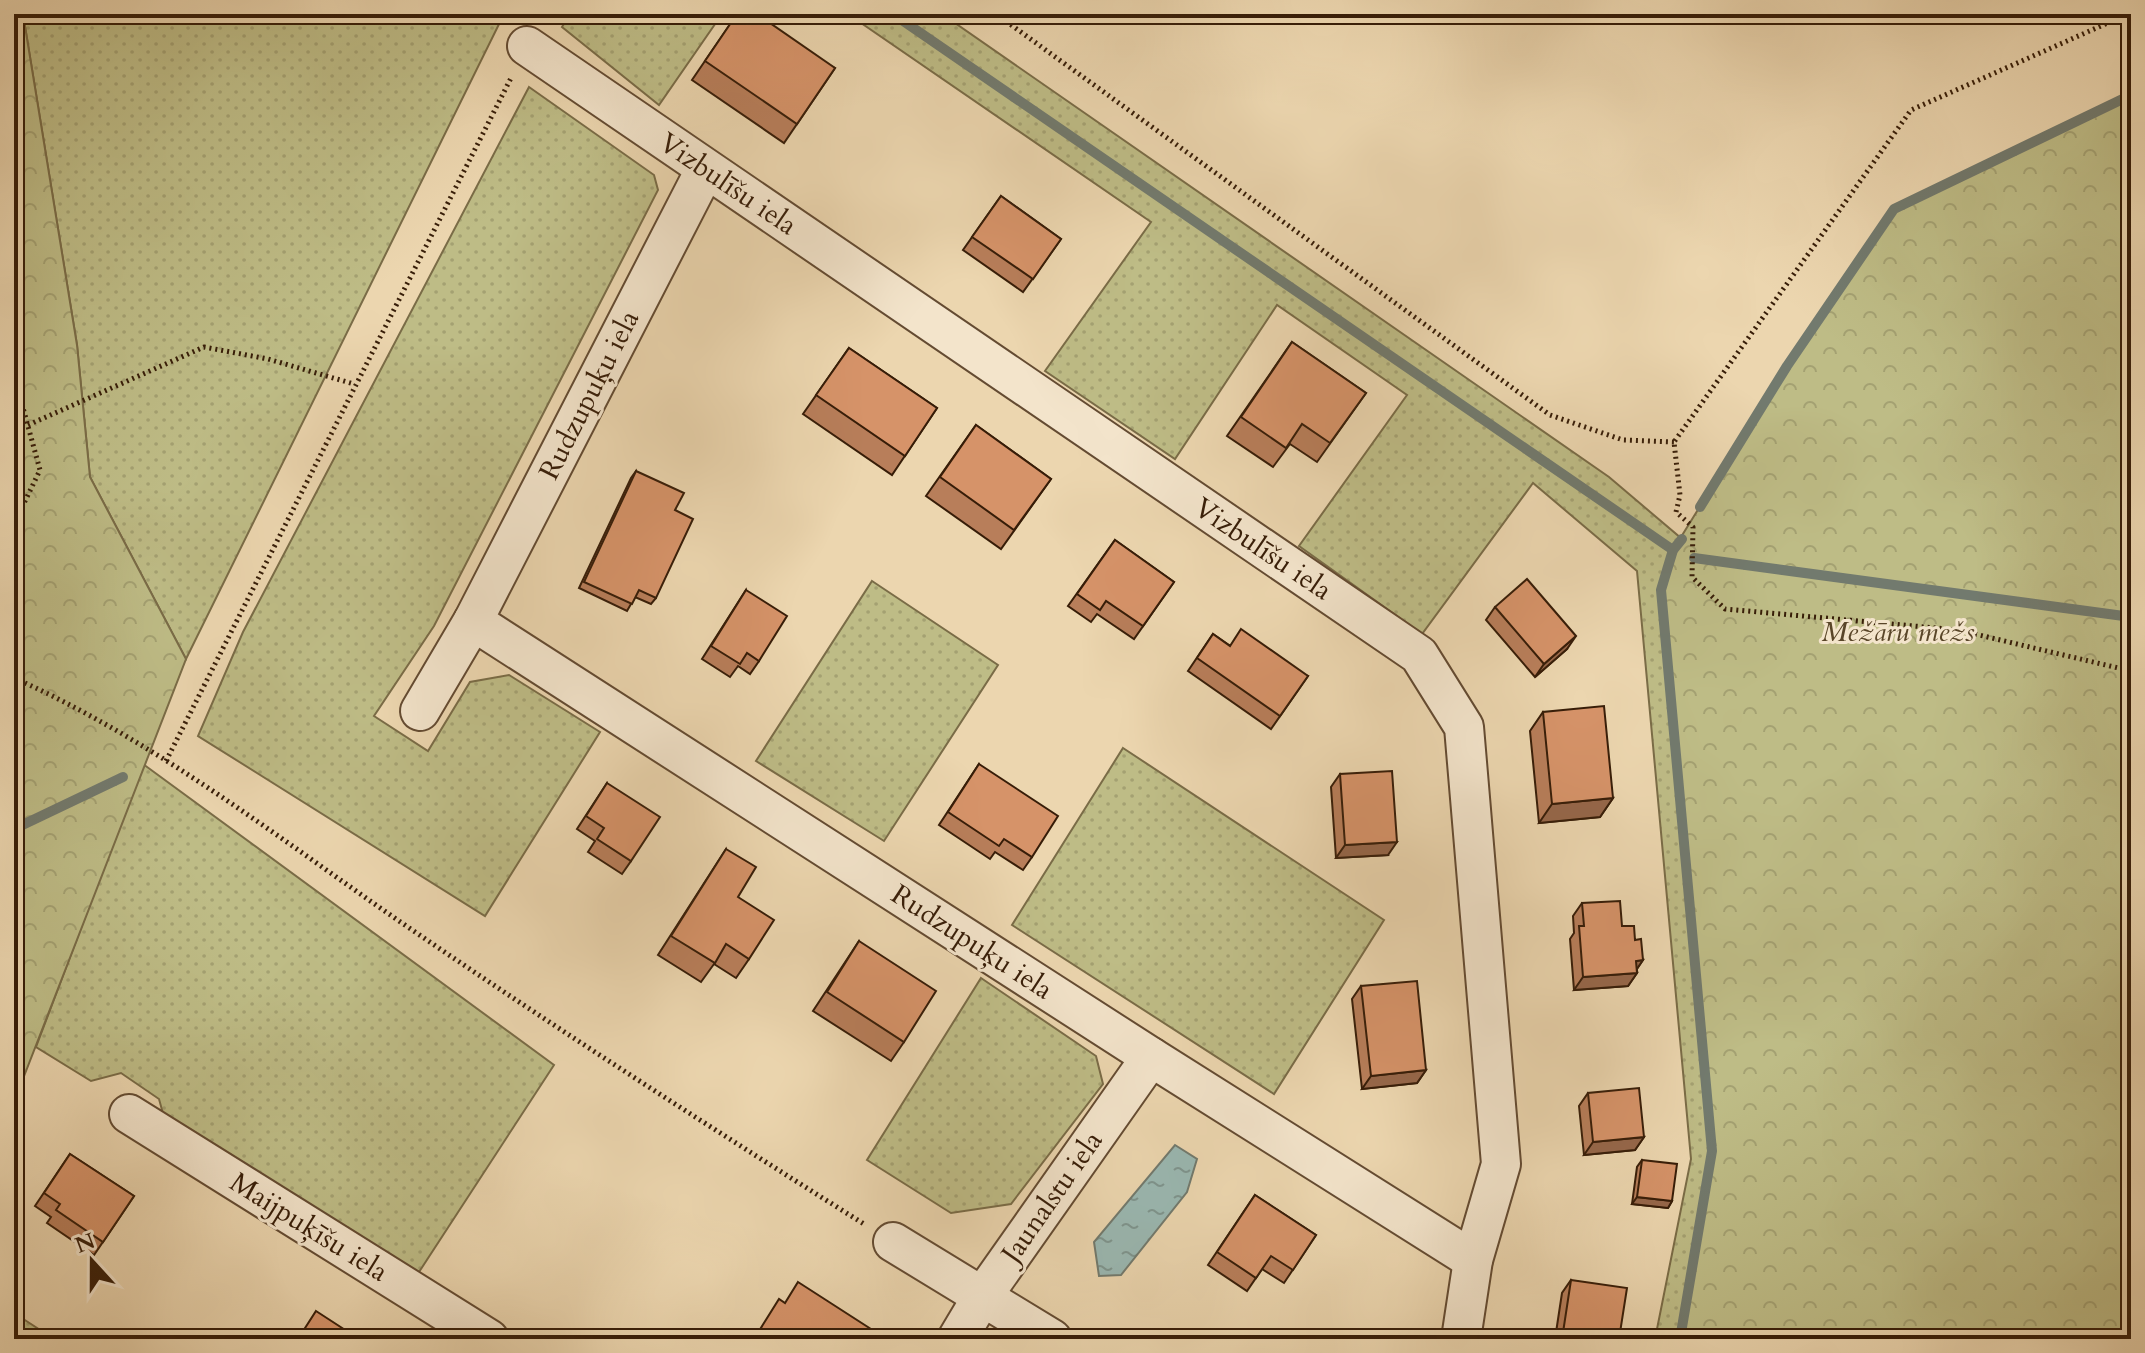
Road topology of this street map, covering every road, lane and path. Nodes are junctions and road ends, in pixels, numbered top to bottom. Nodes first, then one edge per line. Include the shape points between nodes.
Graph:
1 (996, 14) edge
2 (2128, 14) edge
3 (527, 46) joint
4 (705, 170) junction
5 (14, 375) edge
6 (354, 384) junction
7 (28, 425) junction
8 (1674, 442) junction
9 (14, 524) edge
10 (473, 621) junction
11 (2131, 671) edge
12 (14, 678) edge
13 (420, 711) dead end
14 (166, 761) junction
15 (1151, 1057) junction
16 (129, 1114) dead end
17 (893, 1242) joint
18 (1473, 1260) junction
19 (982, 1297) junction
20 (489, 1339) edge
21 (957, 1339) edge
22 (1052, 1339) edge
23 (1461, 1339) edge

1 - 8 path via 1550,415 1623,440
2 - 8 path via 1911,110
3 - 4 street, Vizbulīšu iela
3 - 6 path
4 - 10 street, Rudzupuķu iela
4 - 18 street, Vizbulīšu iela via 1419,655 1464,727 1501,1164
5 - 7 path
6 - 7 path via 204,347
6 - 14 path
7 - 9 path via 40,470
8 - 11 path via 1680,495 1676,512 1693,527 1692,577 1725,609 1958,630
10 - 13 street, Rudzupuķu iela
10 - 15 street, Rudzupuķu iela
12 - 14 path via 59,698
14 - 17 path via 585,1048
15 - 18 street, Rudzupuķu iela
15 - 19 street, Jaunalstu iela
16 - 20 street, Maijpuķīšu iela
17 - 19 street
18 - 23 street, Vizbulīšu iela
19 - 21 street, Jaunalstu iela
19 - 22 street

